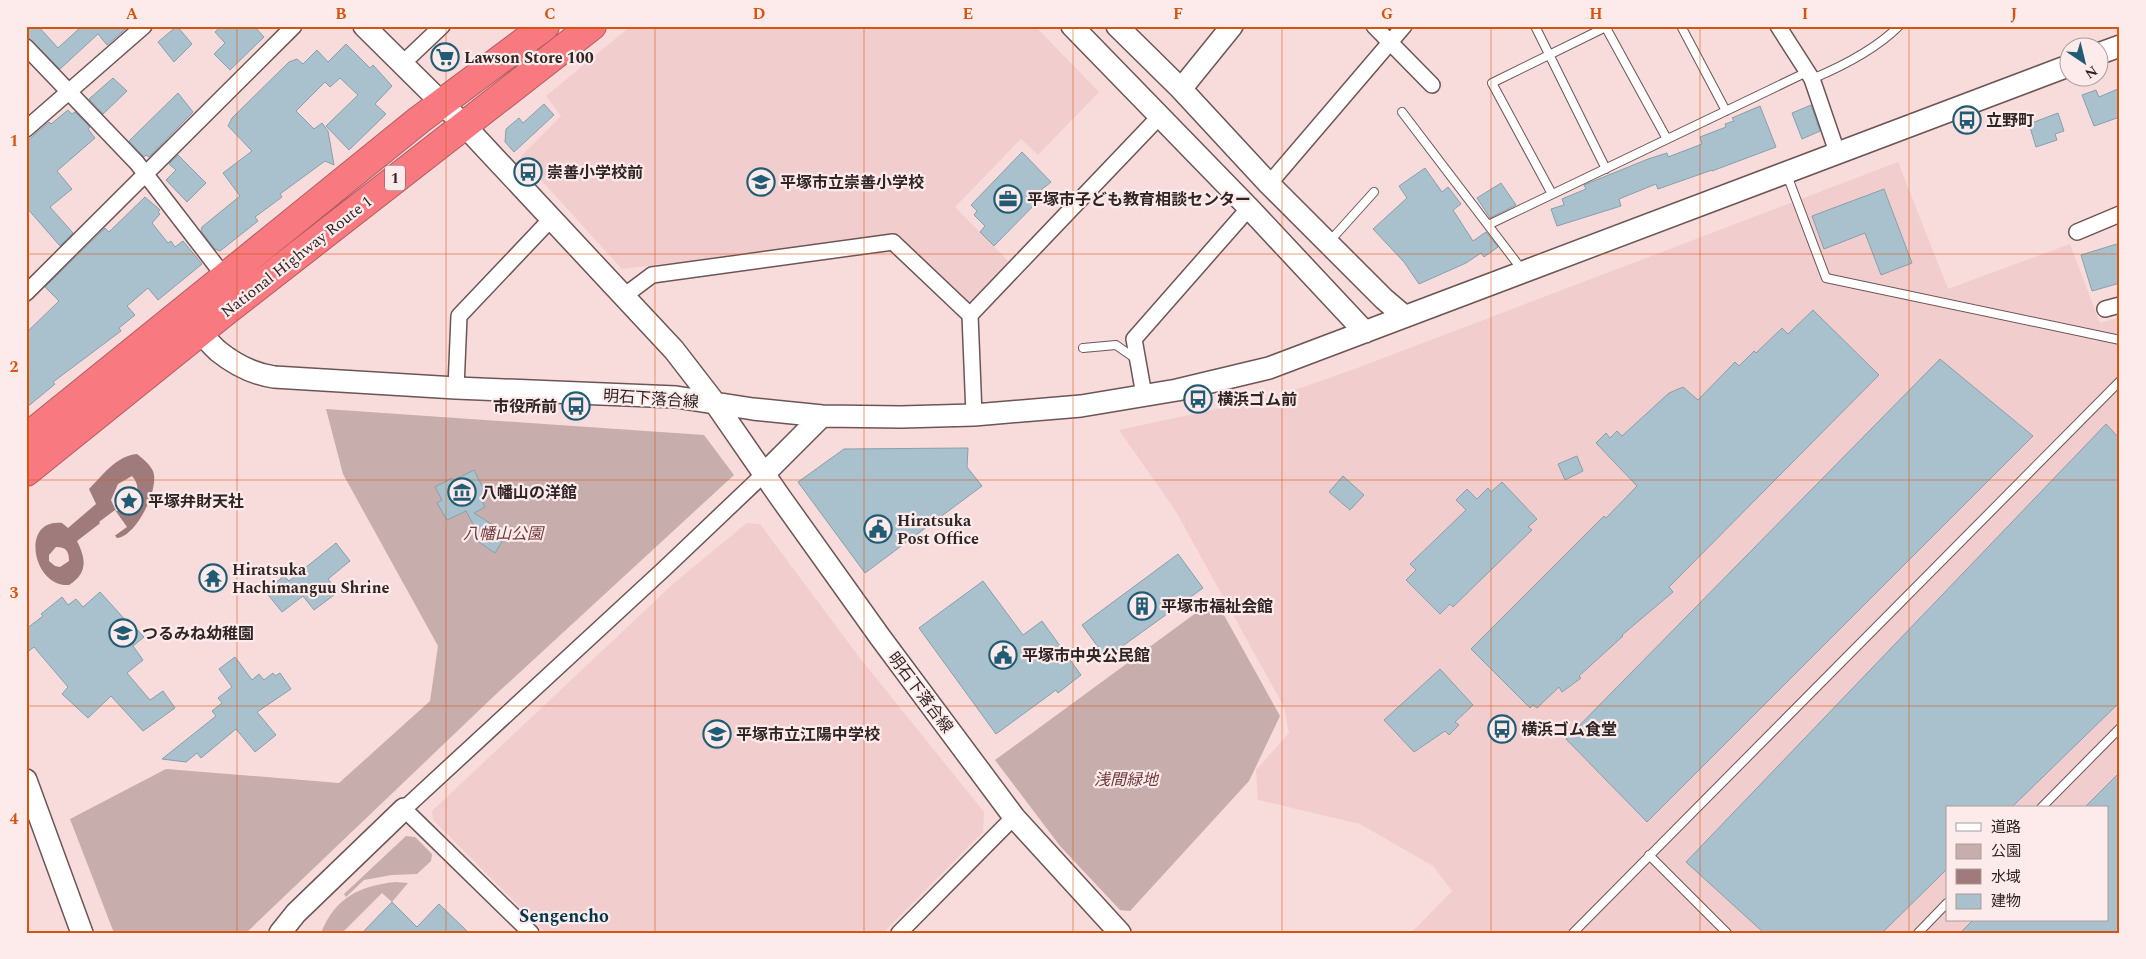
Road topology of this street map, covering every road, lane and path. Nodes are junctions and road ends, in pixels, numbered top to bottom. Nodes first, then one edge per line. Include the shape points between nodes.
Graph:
1 (144, 26) edge
2 (294, 26) edge
3 (364, 26) edge
4 (442, 26) edge
5 (545, 26) edge
6 (592, 26) edge
7 (1072, 26) edge
8 (1117, 26) edge
9 (1232, 26) edge
10 (1374, 26) edge
11 (1404, 26) edge
12 (1535, 26) edge
13 (1681, 26) edge
14 (1778, 26) edge
15 (1899, 26) edge
16 (1606, 27) edge
17 (1390, 42) junction
18 (2120, 46) edge
19 (26, 47) edge
20 (2108, 50) edge
21 (1549, 55) junction
22 (402, 64) junction
23 (2058, 70) edge
24 (1810, 76) junction
25 (1432, 85) dead end
26 (1181, 88) junction
27 (70, 91) junction
28 (442, 102) junction
29 (1726, 111) junction
30 (1402, 112) dead end
31 (1159, 117) junction
32 (464, 125) junction
33 (26, 130) edge
34 (1667, 139) junction
35 (1837, 152) junction
36 (1606, 168) junction
37 (1785, 171) junction
38 (144, 174) junction
39 (1268, 184) junction
40 (1374, 192) dead end
41 (1552, 194) junction
42 (1249, 208) junction
43 (2120, 214) edge
44 (551, 218) junction
45 (1488, 225) junction
46 (2077, 232) dead end
47 (1328, 243) junction
48 (303, 251) junction
49 (1523, 271) junction
50 (224, 276) junction
51 (26, 293) edge
52 (624, 296) junction
53 (970, 315) junction
54 (1404, 316) junction
55 (200, 332) junction
56 (1365, 332) junction
57 (2120, 340) edge
58 (1082, 348) dead end
59 (1137, 360) junction
60 (2120, 381) edge
61 (456, 388) junction
62 (1144, 396) junction
63 (77, 398) junction
64 (715, 403) junction
65 (974, 415) junction
66 (822, 416) junction
67 (26, 438) edge
68 (26, 472) edge
69 (764, 474) junction
70 (2120, 728) edge
71 (26, 780) edge
72 (2043, 806) edge
73 (404, 809) junction
74 (1014, 817) junction
75 (1650, 855) junction
76 (1946, 904) edge
77 (82, 933) edge
78 (280, 933) edge
79 (531, 933) edge
80 (899, 933) edge
81 (1120, 933) edge
82 (1573, 933) edge
83 (1727, 933) edge
84 (1918, 933) edge

1 - 27 street
2 - 38 street
3 - 22 street
4 - 22 street
5 - 28 highway, National Highway Route 1 / 1
6 - 32 highway, National Highway Route 1 / 1
7 - 31 street
8 - 26 street
9 - 26 street
10 - 17 street
11 - 17 street
12 - 21 lane
13 - 29 lane
14 - 24 street
15 - 24 lane via 1883,42 1829,72
16 - 21 lane
16 - 34 lane
17 - 25 street
17 - 39 street
18 - 20 street
19 - 27 street
21 - 36 lane
21 - 41 lane via 1492,83
22 - 28 street
23 - 35 street
24 - 29 lane
24 - 35 street
26 - 39 street
27 - 33 street
27 - 38 street
28 - 32 street
28 - 50 highway, National Highway Route 1 / 1
29 - 34 lane
30 - 45 lane
31 - 42 street
31 - 53 street
32 - 44 street
32 - 48 highway, National Highway Route 1 / 1
34 - 36 lane
35 - 37 street
36 - 41 lane
37 - 49 street
37 - 57 lane via 1826,278
38 - 50 street
38 - 51 street
39 - 47 street
40 - 47 lane
41 - 45 lane
42 - 56 street
42 - 59 street via 1134,339
43 - 46 street
44 - 52 street
44 - 61 street via 459,316
45 - 49 lane
47 - 54 street
48 - 50 highway via 274,259 246,281 234,282
48 - 55 highway, National Highway Route 1 / 1
49 - 54 street
50 - 63 highway, National Highway Route 1 / 1
52 - 53 street via 652,275 893,242
52 - 64 street via 674,350
53 - 65 street
54 - 56 street
55 - 61 street, 明石下落合線 via 231,361 260,375
55 - 63 street via 193,326 185,327 137,365
55 - 68 highway, National Highway Route 1 / 1
56 - 62 street via 1268,368
58 - 59 lane via 1116,345
59 - 62 street
60 - 75 lane
61 - 64 street, 明石下落合線 via 676,398
62 - 65 street via 1081,406
63 - 67 highway, National Highway Route 1 / 1
64 - 66 street
64 - 69 street, 明石下落合線
65 - 66 street
66 - 69 street
69 - 73 street
69 - 74 street, 明石下落合線
70 - 72 lane
71 - 77 street
73 - 78 street via 296,913
73 - 79 street
74 - 80 street
74 - 81 street, 明石下落合線
75 - 82 lane
75 - 83 lane
76 - 84 lane

